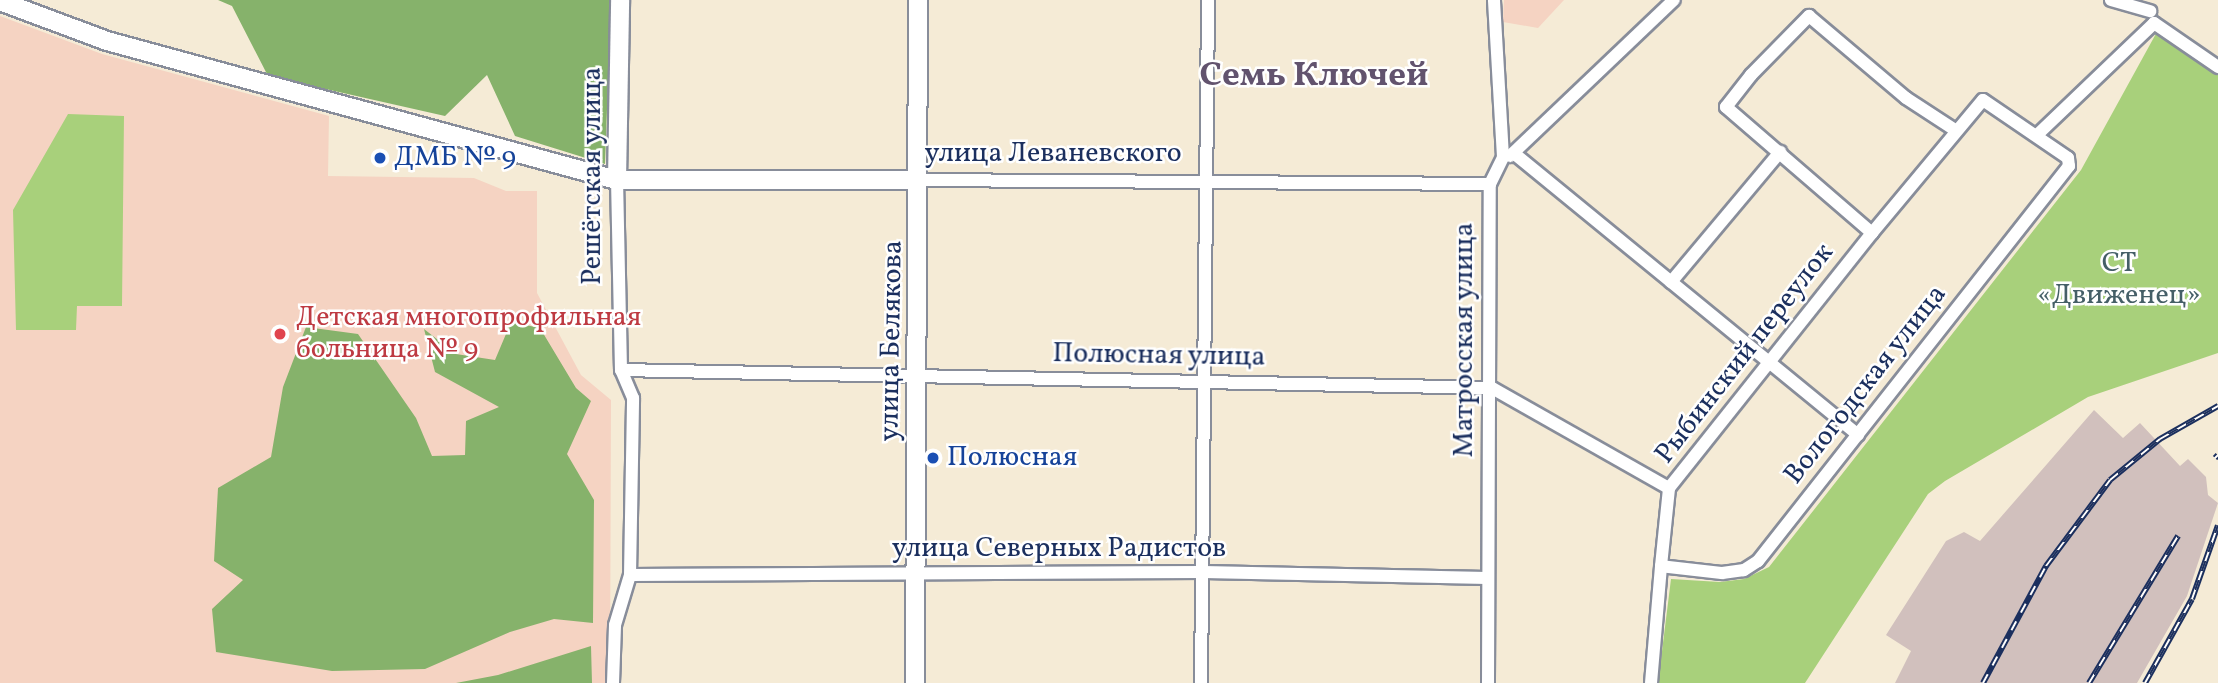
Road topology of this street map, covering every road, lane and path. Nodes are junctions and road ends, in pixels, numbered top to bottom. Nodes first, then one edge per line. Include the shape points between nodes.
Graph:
1 (621, 0) edge
2 (918, 0) edge
3 (1208, 0) edge
4 (1494, 0) edge
5 (1674, 0) edge
6 (2110, 0) edge
7 (0, 1) edge
8 (2153, 11) edge
9 (2218, 67) edge
10 (1955, 130) junction
11 (2037, 135) junction
12 (1780, 152) junction
13 (1516, 155) junction
14 (1503, 157) junction
15 (617, 180) junction
16 (919, 180) junction
17 (1204, 180) junction
18 (1490, 184) junction
19 (1872, 233) junction
20 (1671, 282) junction
21 (1771, 364) junction
22 (621, 369) junction
23 (918, 379) junction
24 (1204, 380) junction
25 (1492, 388) junction
26 (1858, 435) junction
27 (1669, 488) junction
28 (1661, 566) junction
29 (1204, 572) junction
30 (916, 573) junction
31 (630, 575) junction
32 (1487, 578) junction
33 (613, 683) edge
34 (915, 683) edge
35 (1201, 683) edge
36 (1489, 683) edge
37 (1651, 683) edge

1 - 15 street, Решётская улица
2 - 16 street, улица Белякова
3 - 17 street
4 - 14 street, Матросская улица
5 - 13 street
6 - 8 street
7 - 15 street, улица Леваневского via 107,41
8 - 9 street
8 - 11 street
10 - 11 street, Рыбинский переулок via 1983,100
10 - 12 street via 1906,98 1809,16 1772,51 1726,107
10 - 19 street, Рыбинский переулок
11 - 26 street, Вологодская улица via 2068,158 2069,166
12 - 19 street
12 - 20 street
13 - 14 street
13 - 20 street
14 - 18 street, Матросская улица
15 - 16 street, улица Леваневского
15 - 22 street, Решётская улица
16 - 17 street, улица Леваневского
16 - 23 street, улица Белякова
17 - 18 street, улица Леваневского
17 - 24 street
18 - 25 street, Матросская улица
19 - 21 street, Рыбинский переулок
20 - 21 street
21 - 26 street
21 - 27 street, Рыбинский переулок
22 - 23 street, Полюсная улица
22 - 31 street, Решётская улица via 633,398
23 - 24 street, Полюсная улица
23 - 30 street, улица Белякова
24 - 25 street, Полюсная улица
24 - 29 street
25 - 27 street, Полюсная улица
25 - 32 street, Матросская улица
26 - 28 street, Вологодская улица via 1758,561 1744,570 1722,573
27 - 28 street, Рыбинский переулок
28 - 37 street, Рыбинский переулок
29 - 30 street, улица Северных Радистов
29 - 32 street, улица Северных Радистов
29 - 35 street
30 - 31 street, улица Северных Радистов
30 - 34 street, улица Белякова
31 - 33 street, Решётская улица via 615,625
32 - 36 street, Матросская улица

